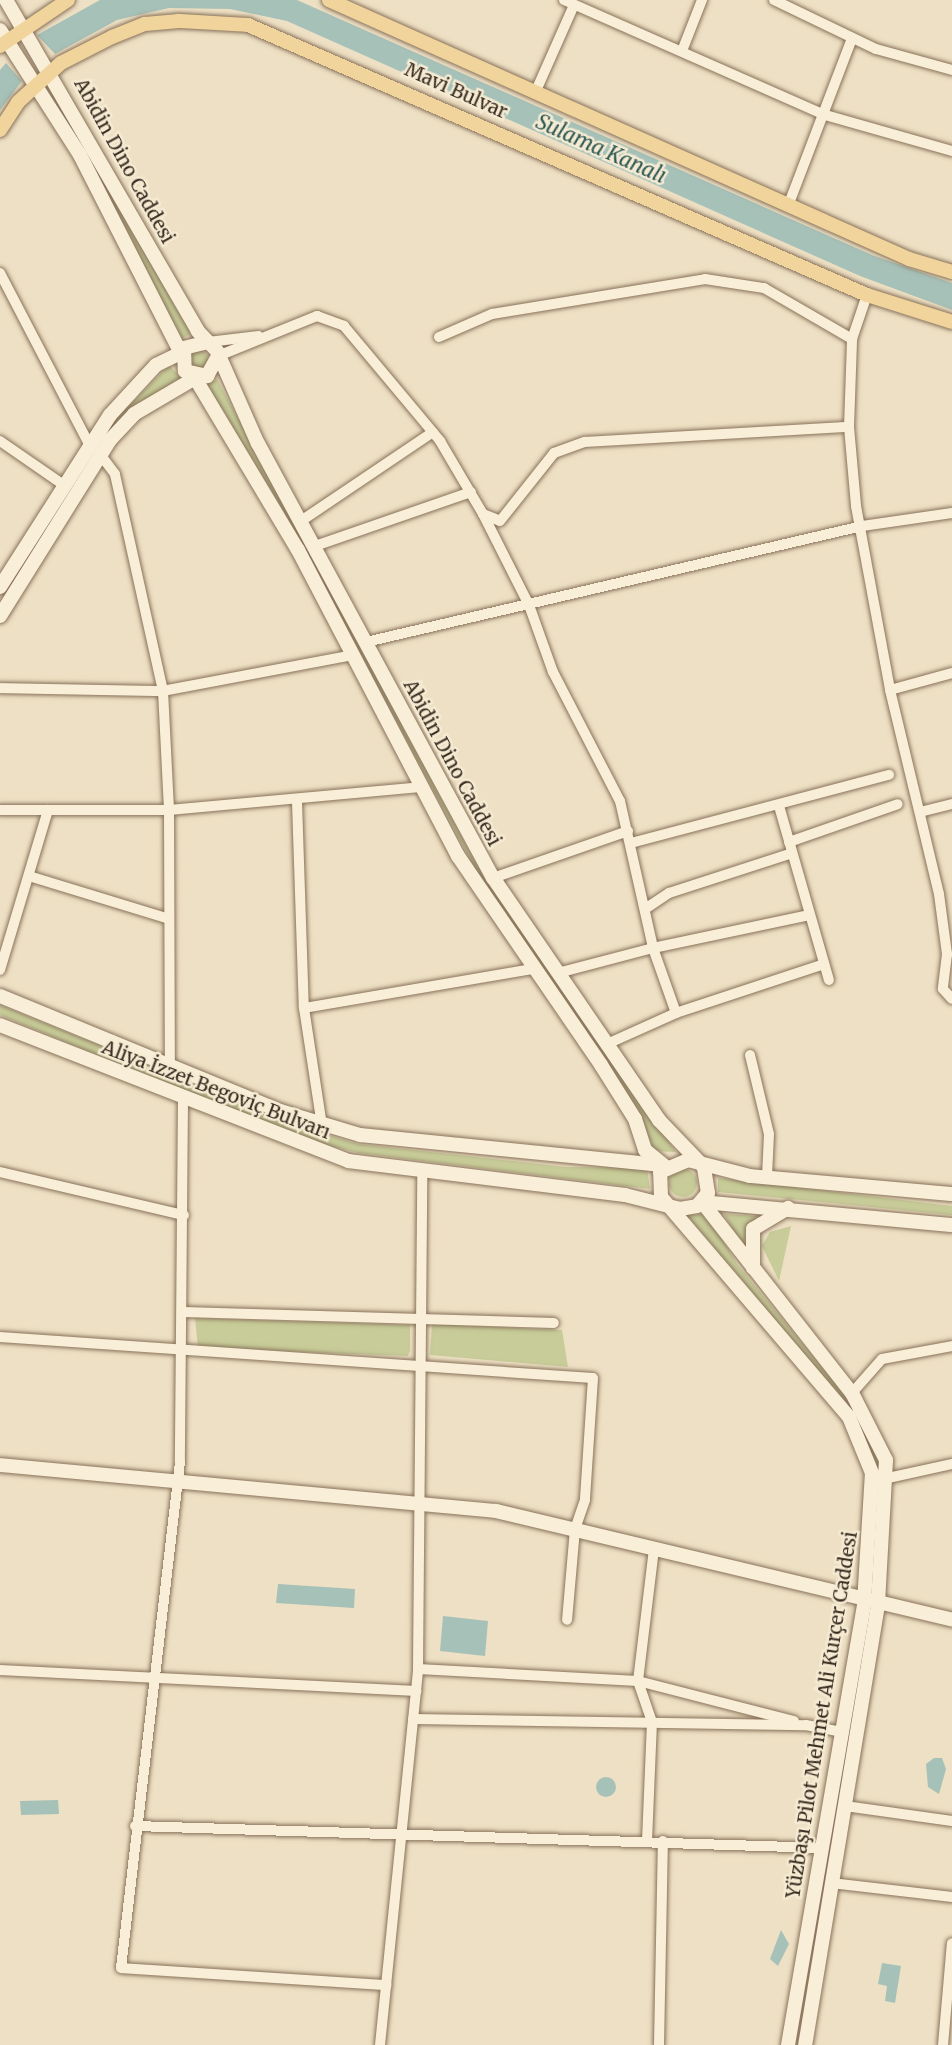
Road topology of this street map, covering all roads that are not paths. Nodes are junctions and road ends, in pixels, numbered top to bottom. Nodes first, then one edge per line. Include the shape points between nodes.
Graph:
1 (6, 0) edge
2 (68, 0) edge
3 (330, 0) edge
4 (702, 0) edge
5 (774, 0) edge
6 (569, 2) edge
7 (346, 3) edge
8 (22, 28) junction
9 (2, 38) edge
10 (852, 38) junction
11 (682, 51) junction
12 (952, 70) edge
13 (52, 72) junction
14 (38, 84) junction
15 (535, 93) junction
16 (825, 115) junction
17 (0, 131) edge
18 (952, 152) edge
19 (789, 206) junction
20 (952, 272) edge
21 (0, 273) edge
22 (867, 295) junction
23 (952, 322) edge
24 (273, 334) junction
25 (439, 337) dead end
26 (852, 339) junction
27 (208, 342) junction
28 (181, 353) junction
29 (218, 356) junction
30 (195, 377) junction
31 (849, 427) junction
32 (433, 432) junction
33 (0, 441) edge
34 (94, 449) junction
35 (62, 484) junction
36 (471, 492) junction
37 (952, 513) edge
38 (483, 514) junction
39 (301, 521) junction
40 (862, 526) junction
41 (315, 546) junction
42 (0, 586) edge
43 (529, 606) junction
44 (0, 616) edge
45 (366, 642) junction
46 (353, 655) junction
47 (952, 673) edge
48 (0, 688) edge
49 (890, 690) junction
50 (163, 691) junction
51 (889, 775) dead end
52 (423, 787) junction
53 (297, 802) junction
54 (898, 804) dead end
55 (952, 804) edge
56 (779, 806) junction
57 (0, 810) edge
58 (48, 810) junction
59 (169, 810) junction
60 (919, 812) junction
61 (628, 831) junction
62 (789, 842) junction
63 (631, 844) junction
64 (792, 853) junction
65 (32, 877) junction
66 (493, 878) junction
67 (645, 909) junction
68 (810, 915) junction
69 (169, 919) junction
70 (653, 948) junction
71 (949, 954) edge
72 (824, 964) junction
73 (532, 969) junction
74 (0, 970) edge
75 (558, 973) junction
76 (829, 980) dead end
77 (0, 996) edge
78 (952, 999) edge
79 (304, 1008) junction
80 (676, 1013) junction
81 (0, 1025) edge
82 (607, 1044) junction
83 (750, 1055) dead end
84 (170, 1064) junction
85 (183, 1100) junction
86 (322, 1125) junction
87 (697, 1161) junction
88 (665, 1166) junction
89 (422, 1170) junction
90 (0, 1172) edge
91 (767, 1177) junction
92 (952, 1194) edge
93 (702, 1202) junction
94 (672, 1207) junction
95 (790, 1207) junction
96 (184, 1215) junction
97 (952, 1225) edge
98 (754, 1273) junction
99 (184, 1312) junction
100 (419, 1318) junction
101 (554, 1323) dead end
102 (0, 1337) edge
103 (952, 1346) edge
104 (185, 1353) junction
105 (422, 1363) junction
106 (852, 1393) junction
107 (952, 1464) edge
108 (0, 1465) edge
109 (174, 1479) junction
110 (888, 1479) junction
111 (415, 1499) junction
112 (575, 1529) junction
113 (654, 1549) junction
114 (871, 1604) junction
115 (567, 1620) dead end
116 (952, 1620) edge
117 (418, 1669) junction
118 (0, 1670) edge
119 (638, 1681) junction
120 (151, 1682) junction
121 (416, 1691) junction
122 (413, 1719) junction
123 (652, 1722) junction
124 (806, 1725) junction
125 (841, 1732) junction
126 (845, 1807) junction
127 (952, 1821) edge
128 (135, 1826) junction
129 (401, 1833) junction
130 (647, 1841) junction
131 (663, 1841) junction
132 (822, 1848) junction
133 (831, 1883) junction
134 (952, 1897) edge
135 (952, 1943) edge
136 (386, 1985) junction
137 (380, 2045) edge
138 (659, 2045) edge
139 (789, 2045) edge
140 (805, 2045) edge
141 (943, 2045) edge

1 - 8 main road, Abidin Dino Caddesi
2 - 8 main road
3 - 7 main road, Mavi Bulvar
4 - 11 street
5 - 10 street
6 - 11 street
6 - 15 street
7 - 15 main road, Mavi Bulvar
8 - 9 main road
8 - 13 main road, Abidin Dino Caddesi
9 - 14 main road, Abidin Dino Caddesi
10 - 12 street
10 - 16 street
11 - 16 street
13 - 14 main road, Mavi Bulvar
13 - 22 main road, Mavi Bulvar via 145,24 210,20 272,32
13 - 27 main road, Abidin Dino Caddesi
14 - 17 main road, Mavi Bulvar
14 - 28 main road, Abidin Dino Caddesi
15 - 19 main road, Mavi Bulvar
16 - 18 street
16 - 19 street
19 - 20 main road, Mavi Bulvar
21 - 34 street
22 - 23 main road, Mavi Bulvar
22 - 26 street
24 - 27 street
24 - 29 street
24 - 32 street via 317,316 344,326
25 - 26 street via 492,314 705,279 764,288
26 - 31 street
27 - 28 main road via 189,343
27 - 29 main road
28 - 30 main road via 182,366
28 - 34 main road via 156,365
29 - 30 main road via 212,373
29 - 39 main road, Abidin Dino Caddesi via 227,386
30 - 34 main road via 134,414
30 - 46 main road, Abidin Dino Caddesi
31 - 38 street via 585,442 554,453 500,521
31 - 40 street
32 - 36 street
32 - 39 street
33 - 35 street
34 - 35 main road
34 - 44 main road
34 - 50 street via 115,474
35 - 42 main road
36 - 38 street
36 - 41 street
37 - 40 street
38 - 43 street
39 - 41 main road, Abidin Dino Caddesi
40 - 43 street
40 - 49 street
41 - 45 main road, Abidin Dino Caddesi
43 - 45 street
43 - 61 street via 553,673 620,801
45 - 66 main road, Abidin Dino Caddesi
46 - 50 street
46 - 52 main road, Abidin Dino Caddesi
47 - 49 street
48 - 50 street
49 - 60 street
50 - 59 street
51 - 56 street
52 - 53 street
52 - 73 main road, Abidin Dino Caddesi via 458,856
53 - 59 street
53 - 79 street
54 - 62 street
55 - 60 street
56 - 62 street
56 - 63 street
57 - 58 street
58 - 59 street
58 - 65 street
59 - 69 street
60 - 71 street
61 - 63 street
61 - 66 street
62 - 64 street
63 - 67 street
64 - 67 street via 669,893
64 - 68 street
65 - 69 street
65 - 74 street
66 - 75 main road, Abidin Dino Caddesi
67 - 70 street
68 - 70 street
68 - 72 street
69 - 84 street
70 - 75 street
70 - 80 street
71 - 78 street via 943,989
72 - 76 street
72 - 80 street
73 - 79 street
73 - 88 main road, Abidin Dino Caddesi via 635,1119 645,1150
75 - 82 main road, Abidin Dino Caddesi
77 - 84 main road, Aliya İzzet Begoviç Bulvarı
79 - 86 street
80 - 82 street
81 - 85 main road, Aliya İzzet Begoviç Bulvarı
82 - 87 main road, Abidin Dino Caddesi via 659,1120
83 - 91 street via 769,1134
84 - 86 main road, Aliya İzzet Begoviç Bulvarı
85 - 89 main road, Aliya İzzet Begoviç Bulvarı via 348,1161
85 - 96 street
86 - 88 main road, Aliya İzzet Begoviç Bulvarı via 360,1135
87 - 88 main road
87 - 91 main road
87 - 93 main road via 710,1184
88 - 94 main road via 658,1188
89 - 94 main road, Aliya İzzet Begoviç Bulvarı
89 - 100 street
90 - 96 street
91 - 92 main road
93 - 94 main road via 688,1209
93 - 95 main road
93 - 98 main road, Yüzbaşı Pilot Mehmet Ali Kurçer Caddesi
94 - 114 main road, Yüzbaşı Pilot Mehmet Ali Kurçer Caddesi via 821,1380 863,1442 874,1507
95 - 97 main road
95 - 98 main road via 753,1229
96 - 99 street
98 - 106 main road, Yüzbaşı Pilot Mehmet Ali Kurçer Caddesi
99 - 100 street
99 - 104 street
100 - 101 street
100 - 105 street
102 - 104 street
103 - 106 street via 882,1359
104 - 105 street
104 - 109 street
105 - 111 street
105 - 112 street via 593,1378 585,1500
106 - 110 main road, Yüzbaşı Pilot Mehmet Ali Kurçer Caddesi via 878,1434
107 - 110 street
108 - 109 main road
109 - 111 main road
109 - 120 street
110 - 114 main road, Yüzbaşı Pilot Mehmet Ali Kurçer Caddesi
111 - 112 main road
111 - 117 street
112 - 113 main road
112 - 115 street
113 - 114 main road
113 - 119 street
114 - 116 main road
114 - 125 main road, Yüzbaşı Pilot Mehmet Ali Kurçer Caddesi
114 - 126 main road, Yüzbaşı Pilot Mehmet Ali Kurçer Caddesi
117 - 119 street
117 - 121 street
118 - 120 street
119 - 123 street
119 - 124 street
120 - 121 street
120 - 128 street
121 - 122 street
122 - 123 street
122 - 129 street
123 - 124 street
123 - 130 street
124 - 125 street
125 - 132 main road, Yüzbaşı Pilot Mehmet Ali Kurçer Caddesi
126 - 127 street
126 - 133 main road, Yüzbaşı Pilot Mehmet Ali Kurçer Caddesi
128 - 129 street
128 - 136 street via 121,1968
129 - 130 street
129 - 136 street
130 - 131 street
131 - 132 street
131 - 138 street
132 - 139 main road, Yüzbaşı Pilot Mehmet Ali Kurçer Caddesi
133 - 134 street
133 - 140 main road, Yüzbaşı Pilot Mehmet Ali Kurçer Caddesi
135 - 141 street
136 - 137 street

